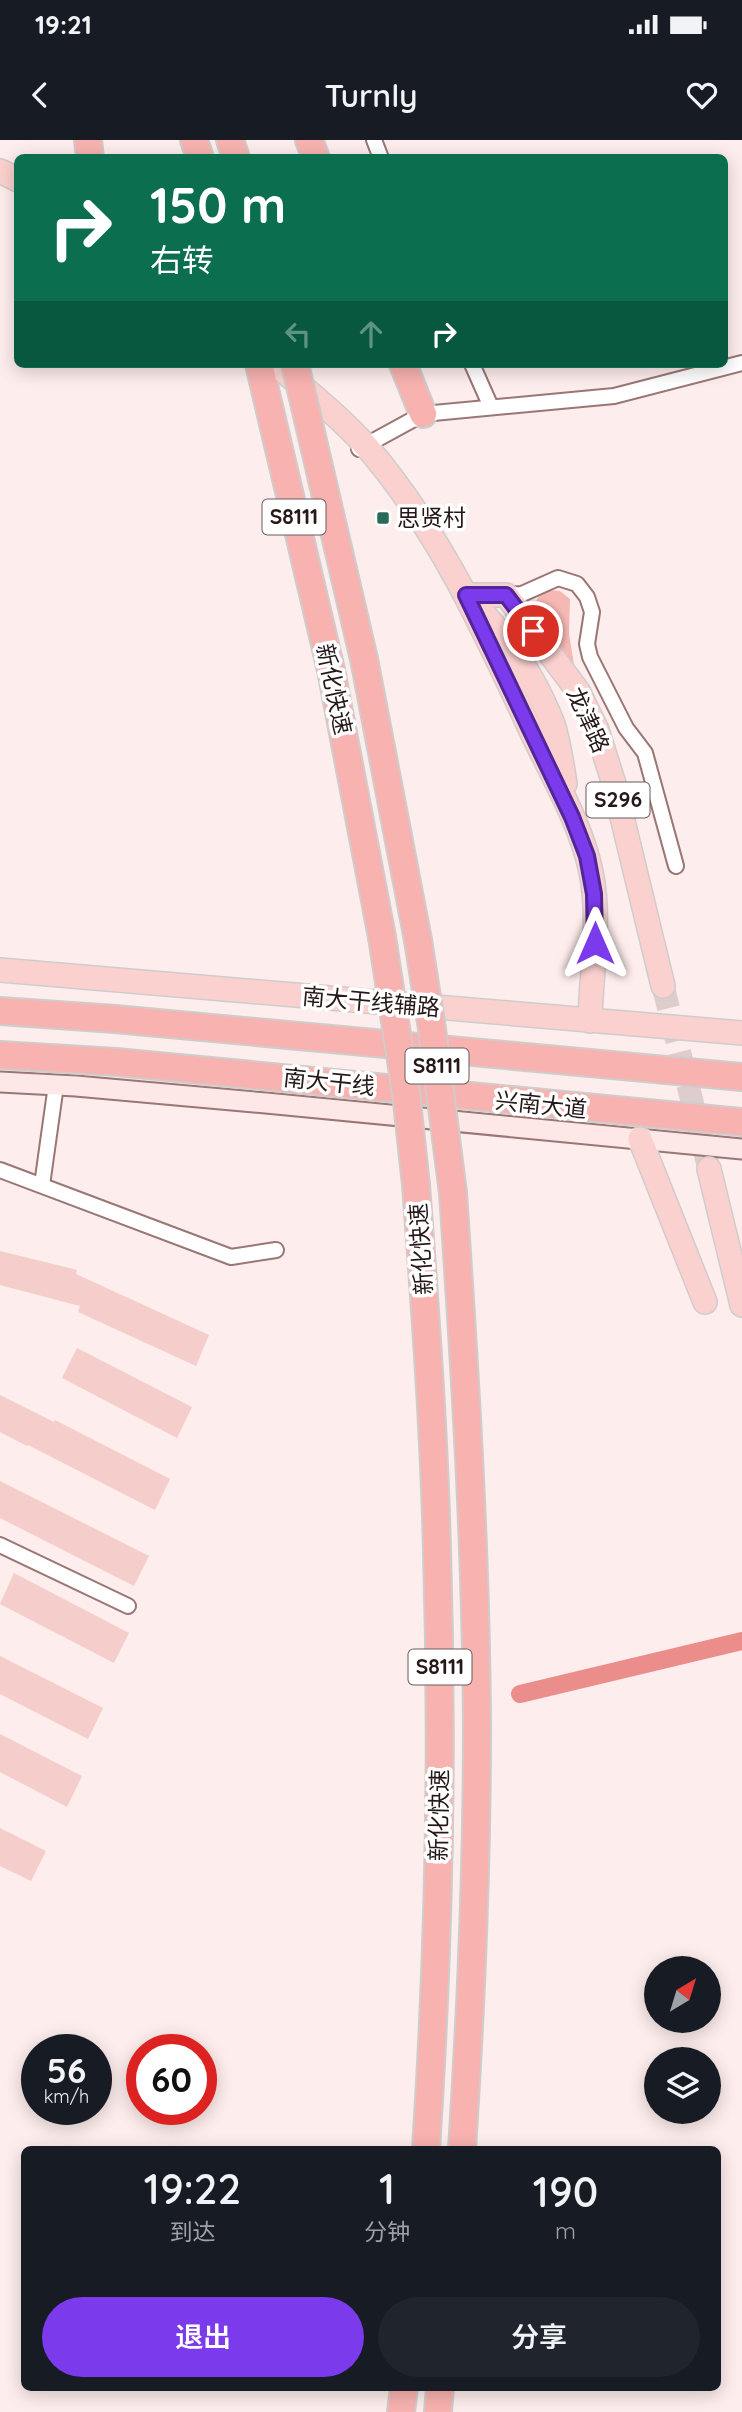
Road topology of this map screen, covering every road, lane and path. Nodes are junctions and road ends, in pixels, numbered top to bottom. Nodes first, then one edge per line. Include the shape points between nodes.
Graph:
1 (260, 368) edge
2 (280, 368) edge
3 (296, 368) edge
4 (406, 368) edge
5 (474, 368) edge
6 (719, 368) edge
7 (491, 407) junction
8 (423, 414) junction
9 (362, 447) junction
10 (466, 595) junction
11 (506, 595) junction
12 (676, 866) dead end
13 (0, 970) edge
14 (663, 986) tunnel mouth
15 (0, 1011) edge
16 (590, 1021) junction
17 (742, 1033) edge
18 (0, 1055) edge
19 (742, 1077) edge
20 (0, 1082) edge
21 (56, 1085) junction
22 (742, 1122) edge
23 (639, 1139) junction
24 (742, 1149) edge
25 (709, 1169) tunnel mouth
26 (0, 1170) edge
27 (42, 1185) junction
28 (276, 1250) dead end
29 (705, 1302) dead end
30 (742, 1305) edge
31 (0, 1545) edge
32 (128, 1606) dead end
33 (426, 2146) edge
34 (462, 2146) edge
35 (404, 2391) edge
36 (440, 2391) edge
37 (401, 2412) edge
38 (438, 2412) edge

1 - 33 highway, 新化快速 / S8111, bridge via 331,670 382,937 416,1185 440,1661 436,1951
2 - 9 main road via 328,409
3 - 34 highway, 新化快速 / S8111, bridge via 365,659 418,940 453,1194 467,1405 477,1729
4 - 8 highway
5 - 7 street
6 - 7 street via 614,396
7 - 8 street
8 - 9 street
9 - 10 main road via 411,502
10 - 11 main road
10 - 16 main road via 518,656 557,739 572,817 587,856 594,894
11 - 12 street via 522,594 558,578 577,584 587,597 592,612 587,644 590,657 626,728 645,752
11 - 14 main road, 龙津路 / S296 via 578,691 597,730
13 - 16 main road, 南大干线辅路
15 - 19 highway, 南大干线
16 - 17 main road, 南大干线辅路
18 - 22 highway, 南大干线
20 - 21 main road, 兴南大道
21 - 23 main road, 兴南大道
21 - 27 street
23 - 24 main road, 兴南大道
23 - 29 main road
25 - 30 main road
26 - 27 street
27 - 28 street via 231,1257
31 - 32 street
35 - 37 highway
36 - 38 highway

